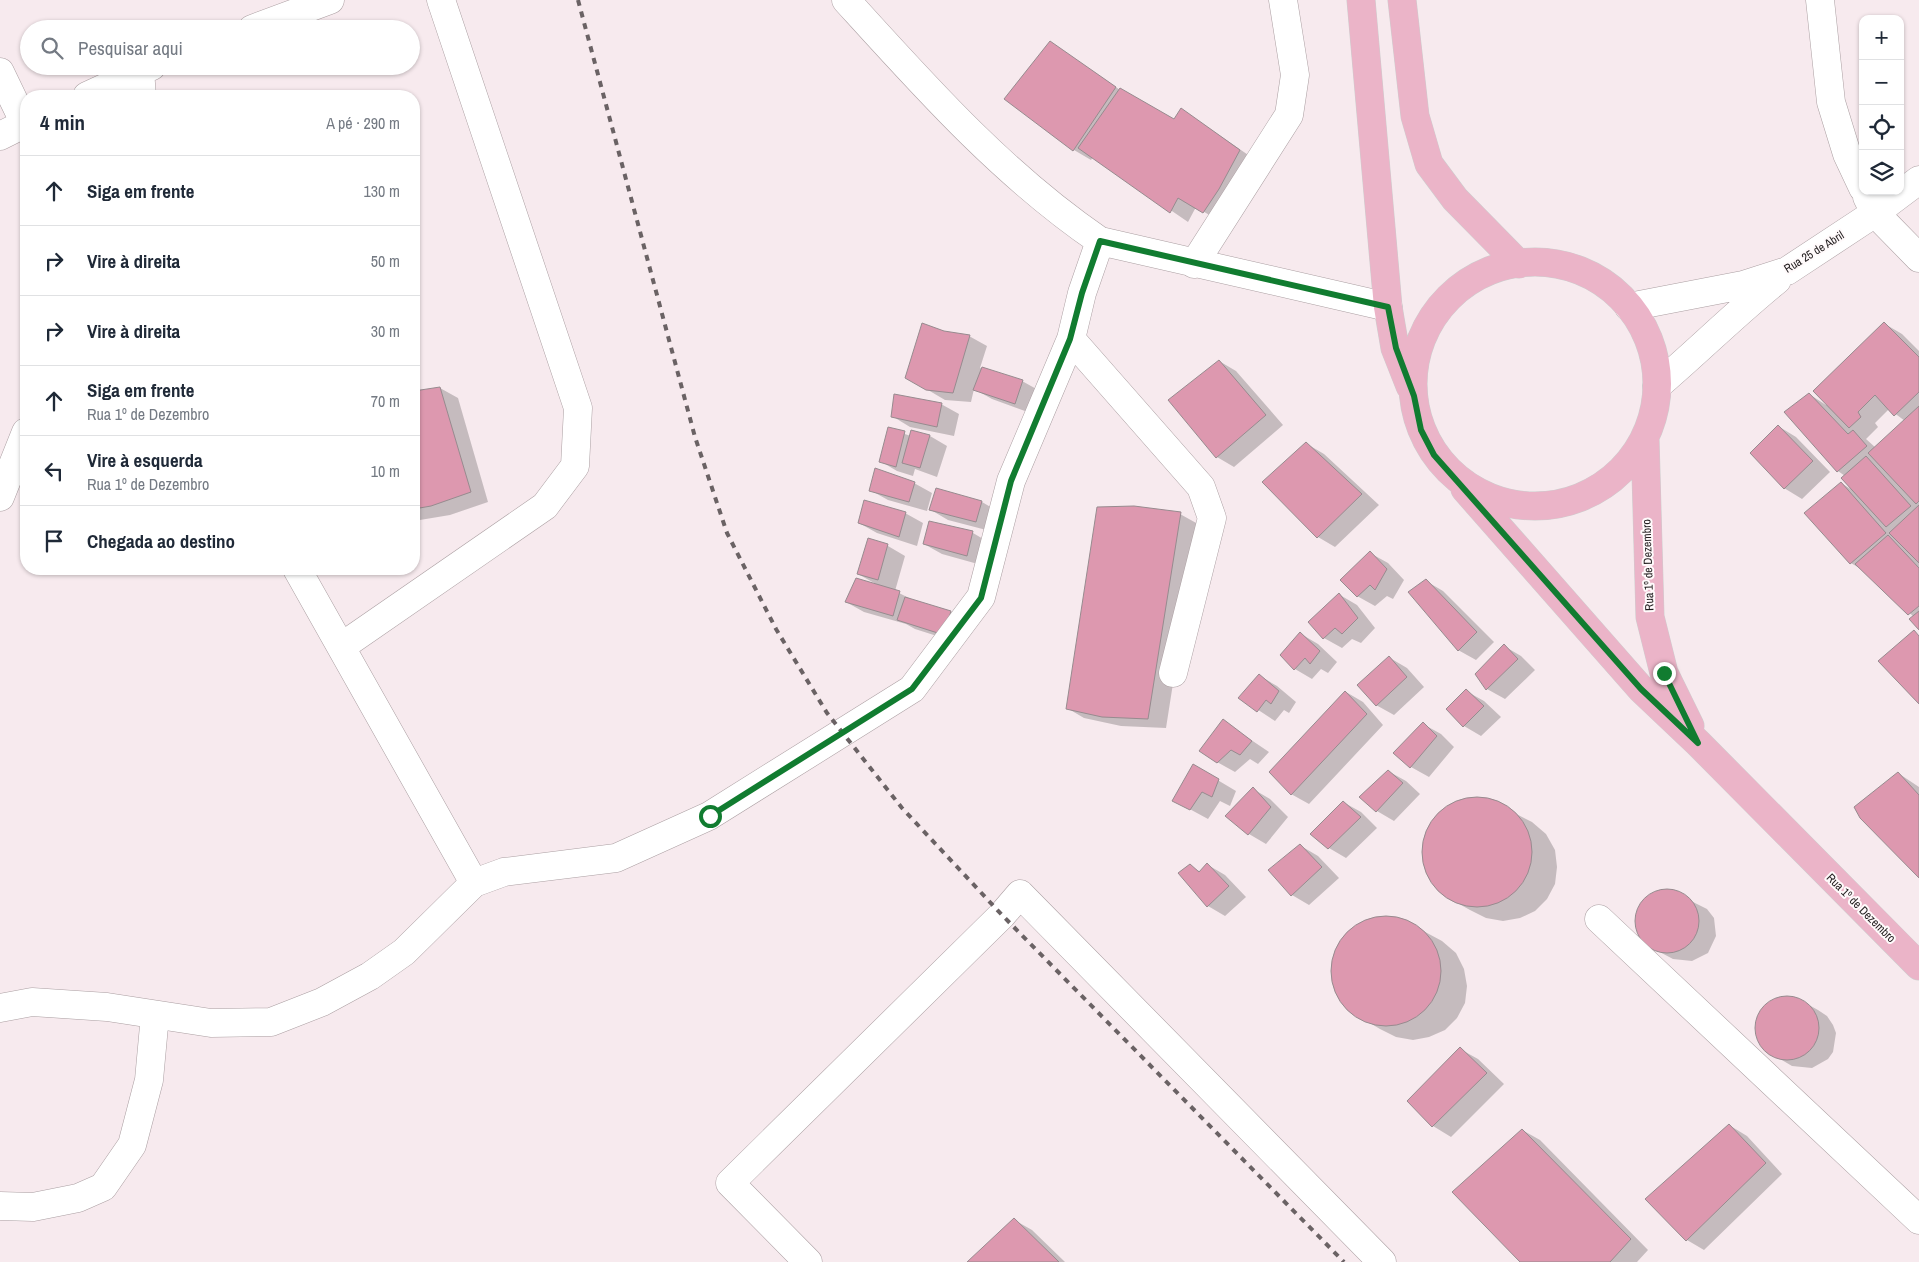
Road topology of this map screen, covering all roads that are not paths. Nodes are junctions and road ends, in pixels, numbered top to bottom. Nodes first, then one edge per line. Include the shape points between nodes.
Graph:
1 (330, 0) edge
2 (441, 0) edge
3 (846, 0) edge
4 (1283, 0) edge
5 (1361, 0) edge
6 (1402, 0) edge
7 (1820, 0) edge
8 (276, 20) edge
9 (0, 72) edge
10 (145, 78) edge
11 (106, 90) edge
12 (20, 112) edge
13 (20, 127) edge
14 (0, 136) edge
15 (1859, 180) edge
16 (1919, 180) edge
17 (1870, 202) edge
18 (1100, 241) junction
19 (1919, 258) edge
20 (1194, 264) junction
21 (1519, 264) junction
22 (1787, 270) junction
23 (1388, 307) junction
24 (1629, 307) junction
25 (1070, 339) junction
26 (1657, 386) junction
27 (1414, 396) junction
28 (1645, 438) junction
29 (20, 447) edge
30 (1453, 476) junction
31 (0, 497) edge
32 (300, 575) edge
33 (341, 647) junction
34 (1173, 673) dead end
35 (1698, 743) junction
36 (474, 883) junction
37 (1599, 919) dead end
38 (1919, 966) edge
39 (0, 1008) edge
40 (155, 1015) junction
41 (0, 1206) edge
42 (1919, 1220) edge
43 (808, 1262) edge
44 (1382, 1262) edge

1 - 8 street
2 - 33 street via 578,408 574,466 545,506
3 - 18 street via 994,157 1061,215
4 - 20 street via 1295,75 1289,115
5 - 23 main road
6 - 21 main road via 1415,116 1428,164 1455,199
7 - 15 street via 1831,102 1847,154
9 - 12 street
10 - 11 street
13 - 14 street
16 - 17 street, Rua 25 de Abril
17 - 19 street
17 - 22 street, Rua 25 de Abril
18 - 20 street
18 - 25 street
20 - 23 street
21 - 24 main road via 1544,263 1568,267 1591,276
21 - 27 main road via 1482,275 1450,297 1426,328 1413,365
22 - 24 street, Rua 25 de Abril via 1743,285
22 - 26 street
23 - 27 main road via 1396,348
24 - 26 main road via 1651,344
25 - 34 street via 1201,487 1212,518
25 - 36 street via 1011,481 981,598 912,689 710,816 642,847 616,858 504,872
26 - 28 main road via 1654,413
27 - 30 main road, Rua 1º de Dezembro via 1421,430 1434,455
28 - 30 main road via 1624,468 1601,486 1558,504 1521,506 1485,496
28 - 35 main road, Rua 1º de Dezembro via 1650,617 1664,673
29 - 31 street
30 - 35 main road, Rua 1º de Dezembro via 1641,689
32 - 33 street
33 - 36 street
35 - 38 main road, Rua 1º de Dezembro
36 - 40 street via 404,952 370,976 322,1002 271,1022 212,1023
37 - 42 street
39 - 40 street via 32,1002 107,1007
40 - 41 street via 149,1080 132,1145 103,1187 78,1198 33,1207
43 - 44 street via 730,1183 1020,894

